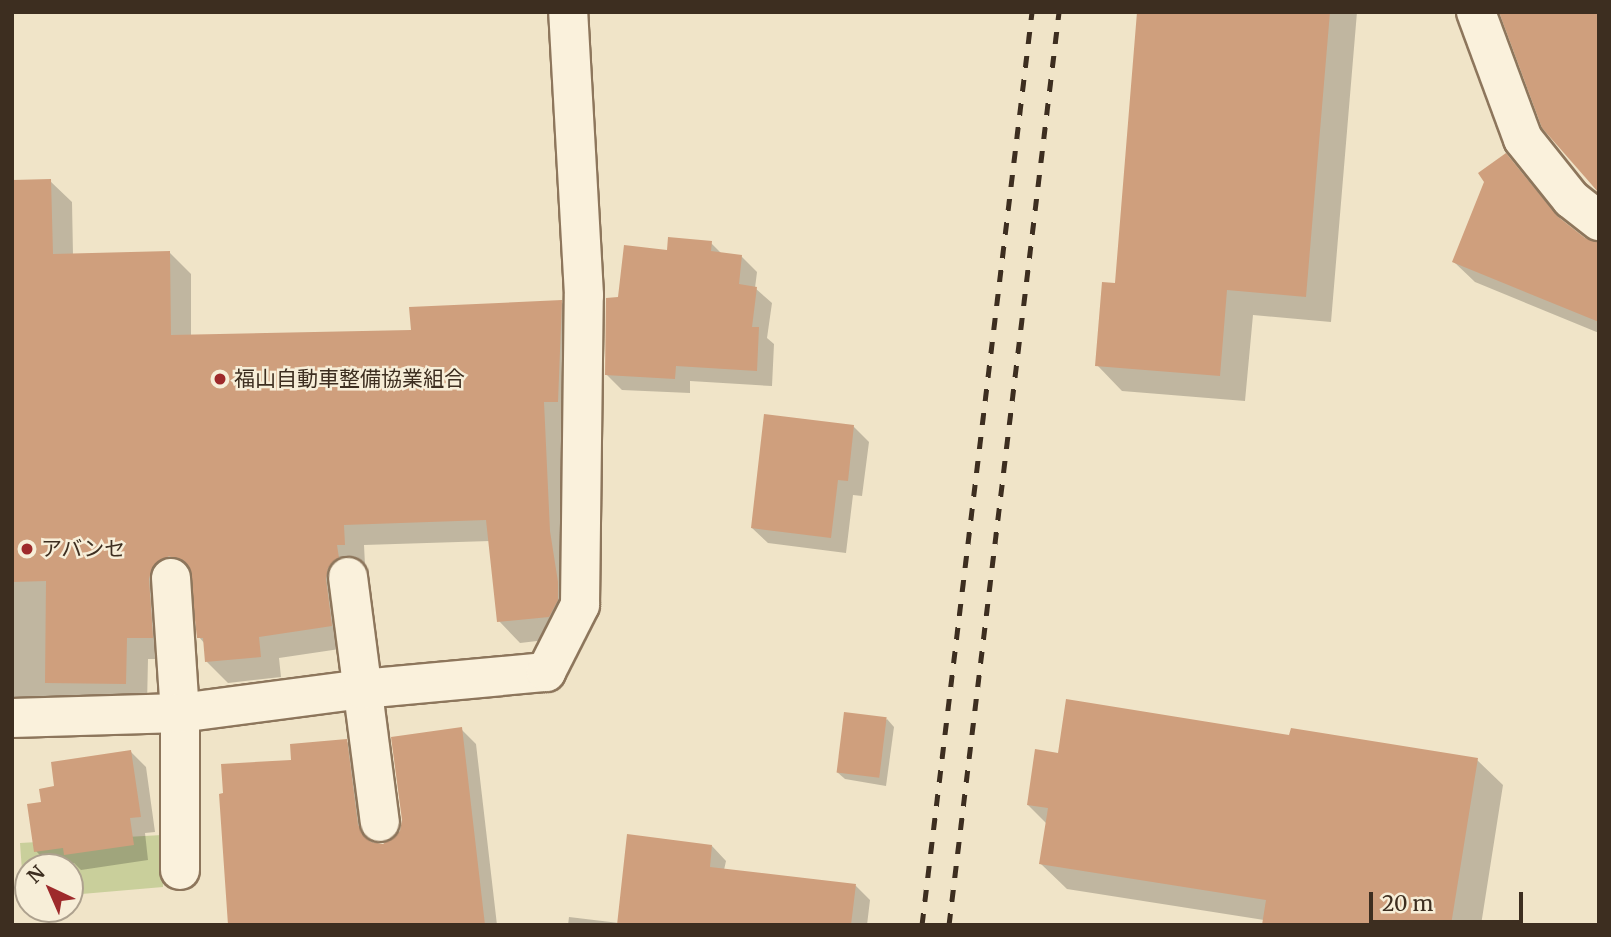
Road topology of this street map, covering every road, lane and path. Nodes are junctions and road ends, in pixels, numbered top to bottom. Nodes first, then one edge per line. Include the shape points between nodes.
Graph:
1 (568, 12) edge
2 (1476, 12) edge
3 (1599, 220) edge
4 (348, 577) dead end
5 (171, 578) dead end
6 (362, 689) junction
7 (180, 713) junction
8 (12, 718) edge
9 (380, 822) dead end
10 (180, 870) dead end

1 - 6 street via 584,295 580,605 547,672
2 - 3 street via 1523,139 1571,199
4 - 6 street
5 - 7 street
6 - 7 street
6 - 9 street
7 - 8 street
7 - 10 street

